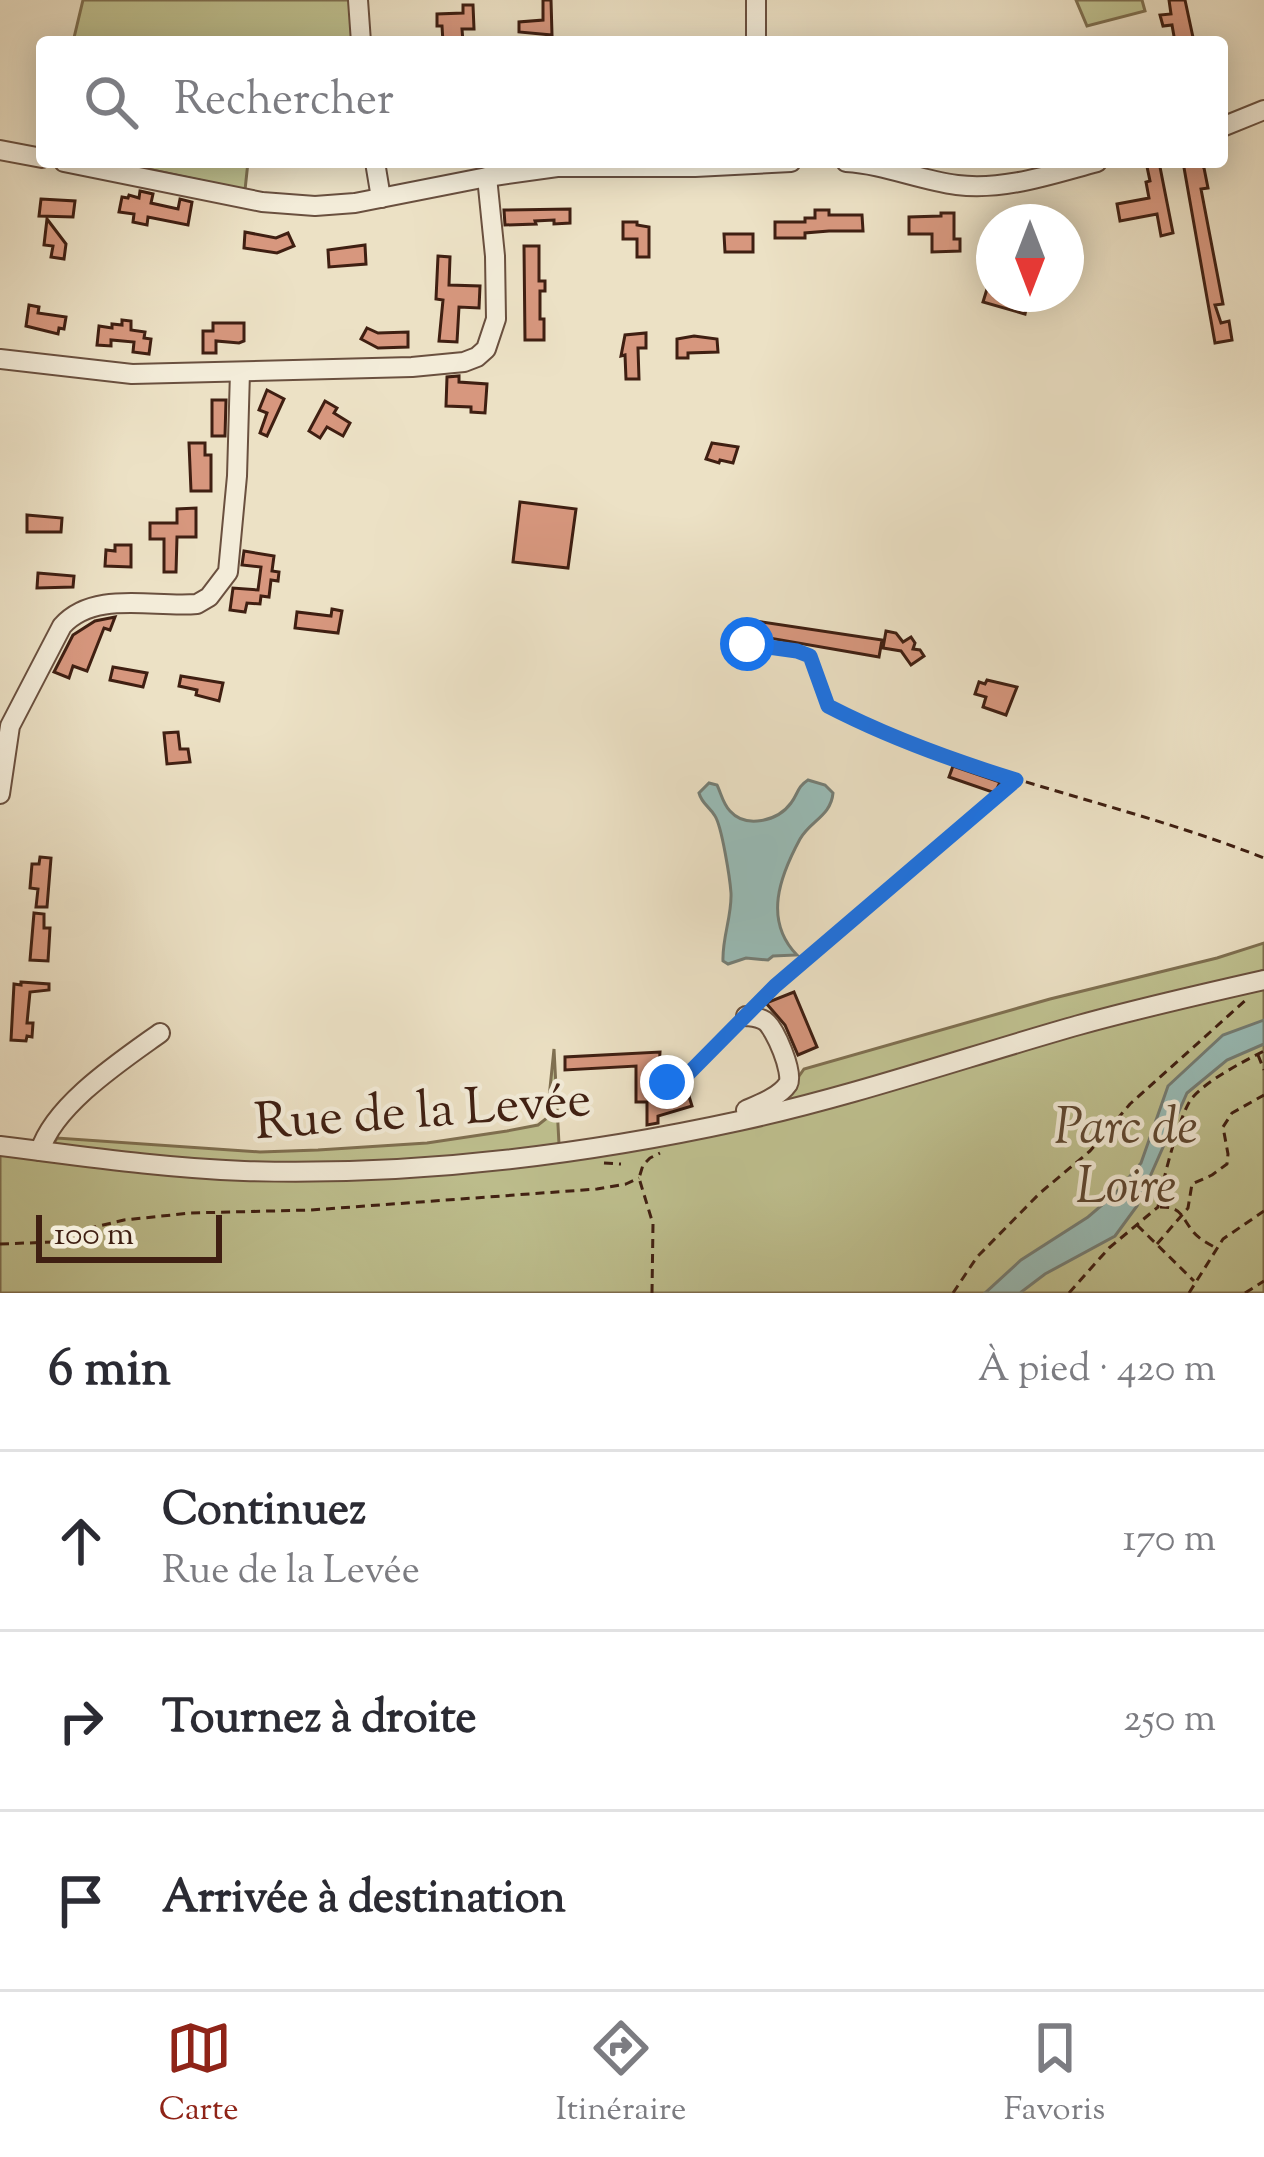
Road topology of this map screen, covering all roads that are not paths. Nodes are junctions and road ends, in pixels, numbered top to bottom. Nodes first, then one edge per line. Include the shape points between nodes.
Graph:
1 (358, 0) edge
2 (756, 0) edge
3 (361, 36) edge
4 (756, 36) edge
5 (1264, 110) edge
6 (1228, 125) edge
7 (0, 150) edge
8 (36, 157) edge
9 (95, 168) edge
10 (376, 168) edge
11 (542, 168) edge
12 (885, 168) edge
13 (1074, 168) edge
14 (497, 171) edge
15 (381, 198) junction
16 (0, 359) edge
17 (240, 372) junction
18 (0, 794) edge
19 (1257, 988) edge
20 (746, 1016) road end
21 (160, 1033) dead end
22 (720, 1124) junction
23 (0, 1147) edge
24 (40, 1151) junction

1 - 3 street
2 - 4 street
5 - 6 street
7 - 8 street
9 - 15 street via 290,206
10 - 15 street
11 - 14 street
12 - 13 street via 975,187
14 - 15 street
14 - 17 street via 496,320 477,357
16 - 17 street via 132,374
17 - 18 street via 228,572 197,604 103,604 72,615 10,726
19 - 22 street, Rue de la Levée via 1083,1024
20 - 22 street via 769,1023 788,1083
21 - 24 street via 54,1120
22 - 24 street, Rue de la Levée via 512,1157 356,1170 243,1171
23 - 24 street, Rue de la Levée

